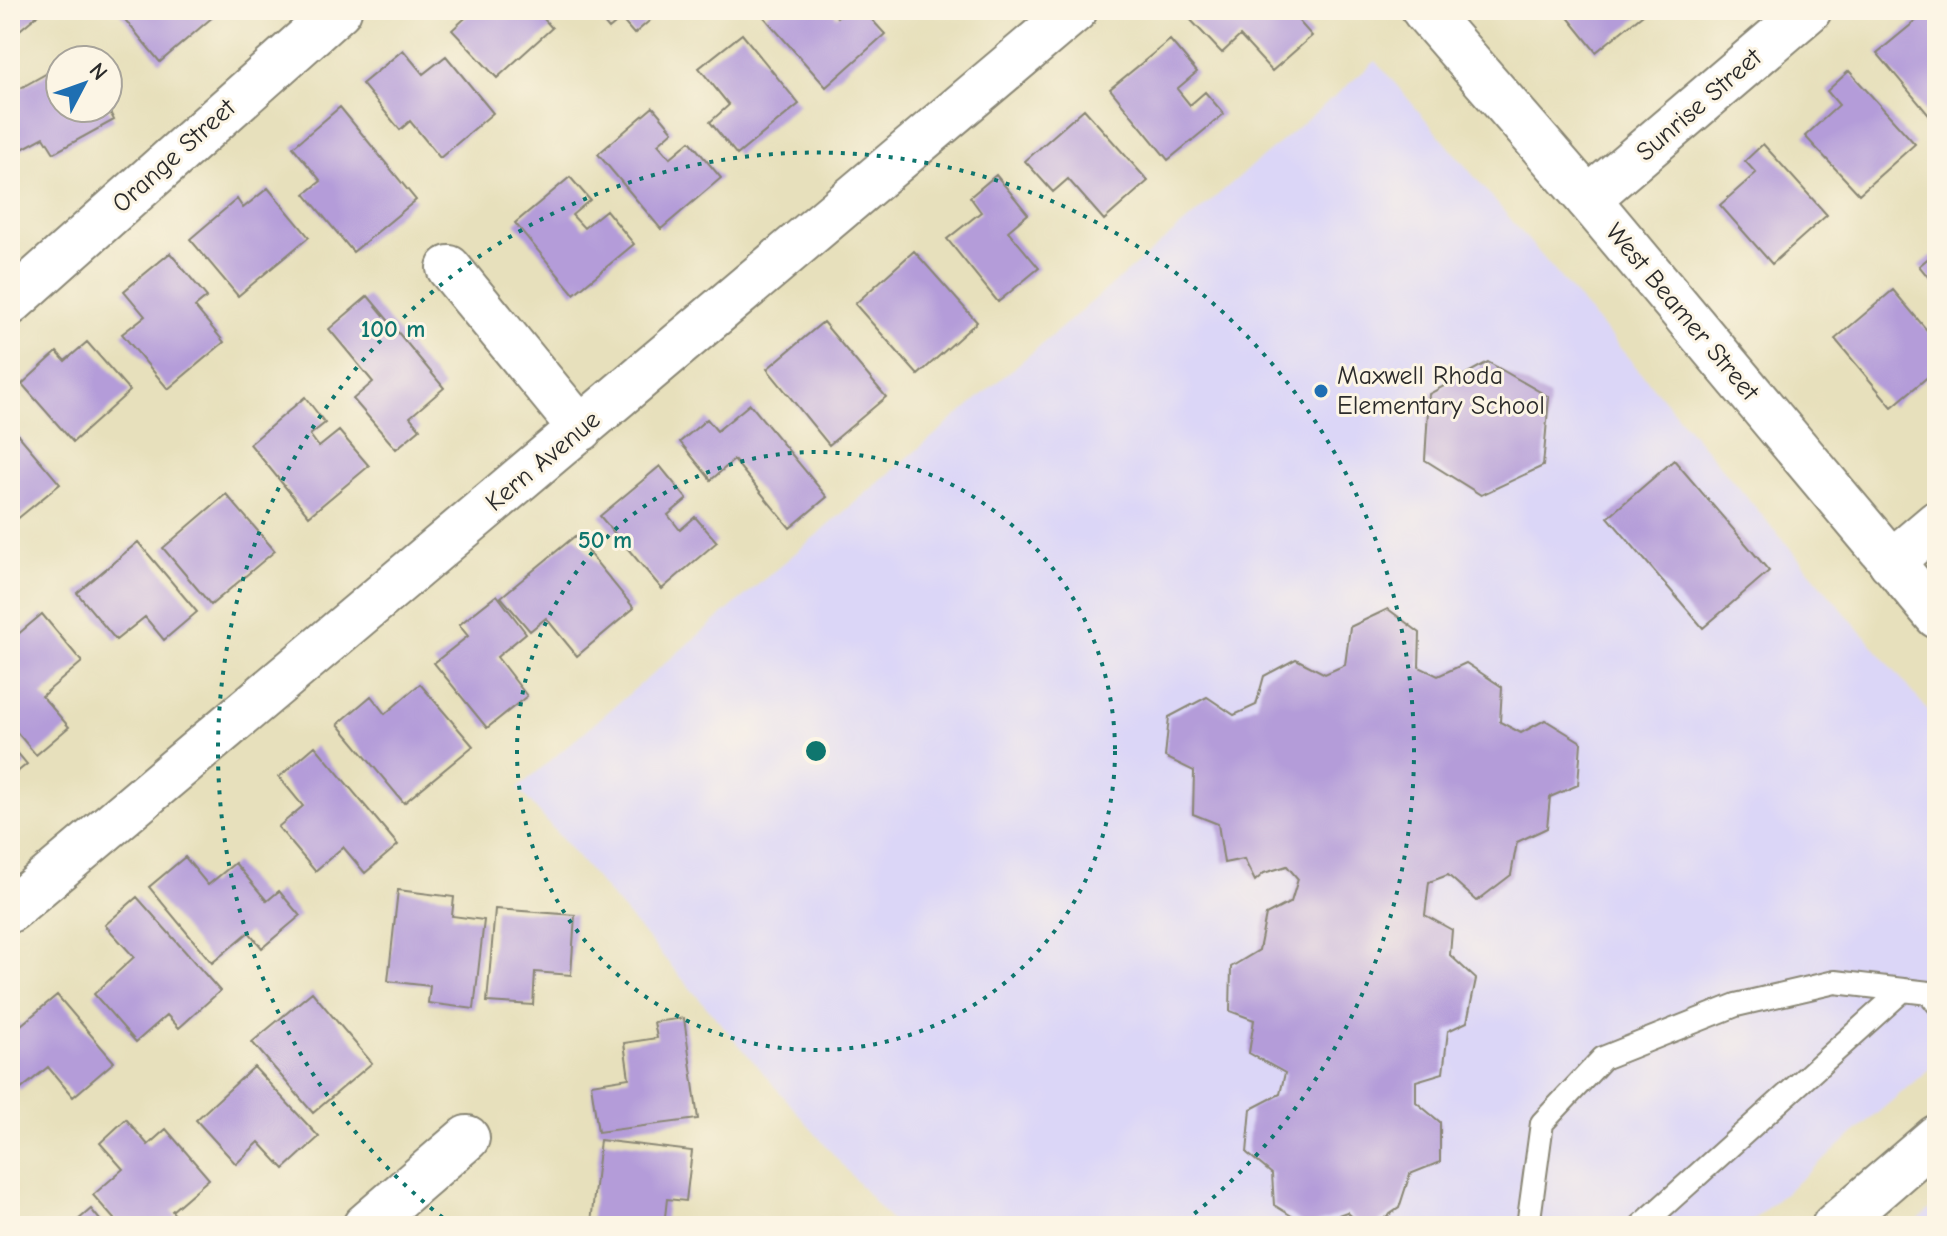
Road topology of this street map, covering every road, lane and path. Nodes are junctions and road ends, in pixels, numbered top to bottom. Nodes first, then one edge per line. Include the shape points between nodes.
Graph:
1 (339, 10) edge
2 (1075, 10) edge
3 (1424, 10) edge
4 (1809, 10) edge
5 (1588, 199) junction
6 (449, 268) dead end
7 (11, 300) edge
8 (581, 429) junction
9 (1937, 523) edge
10 (1891, 562) junction
11 (1937, 616) edge
12 (10, 910) edge
13 (1903, 990) junction
14 (1937, 1003) edge
15 (1937, 1137) edge
16 (467, 1138) dead end
17 (1852, 1220) edge
18 (365, 1226) edge
19 (1528, 1226) edge
20 (1641, 1226) edge

1 - 7 street, Orange Street
2 - 8 street, Kern Avenue
3 - 5 street, West Beamer Street
4 - 5 street, Sunrise Street
5 - 10 street, West Beamer Street
6 - 8 street
8 - 12 street, Kern Avenue
9 - 10 street
10 - 11 street, West Beamer Street
13 - 14 lane via 1929,993
13 - 19 lane via 1835,982 1736,1005 1603,1058 1542,1123
13 - 20 lane
15 - 17 street
16 - 18 street

